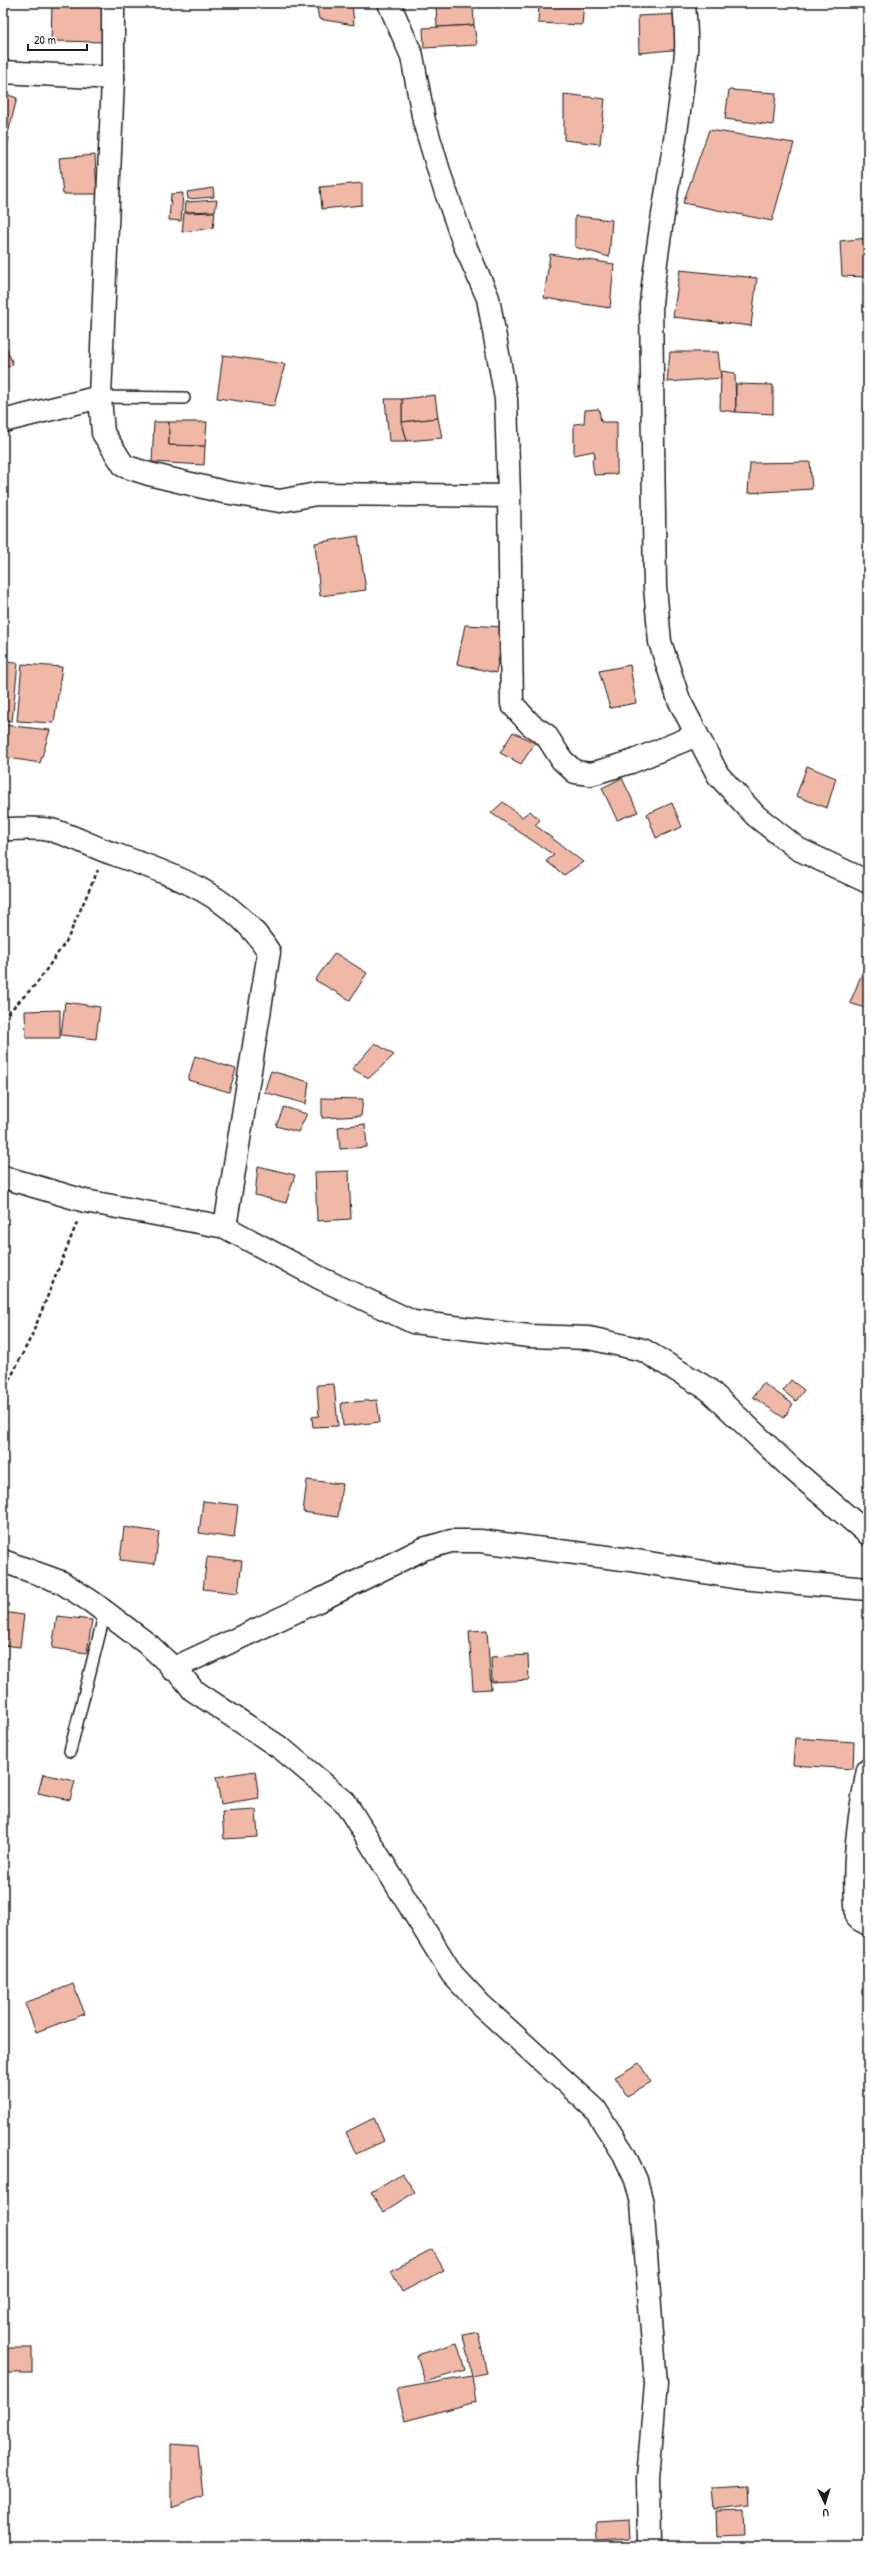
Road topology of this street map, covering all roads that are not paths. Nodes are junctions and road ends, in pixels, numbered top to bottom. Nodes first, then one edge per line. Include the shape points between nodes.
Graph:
1 (112, 3) edge
2 (389, 3) edge
3 (684, 3) edge
4 (3, 72) edge
5 (113, 78) junction
6 (100, 397) junction
7 (184, 398) dead end
8 (4, 419) edge
9 (509, 496) junction
10 (697, 735) junction
11 (3, 829) edge
12 (868, 882) edge
13 (3, 1177) edge
14 (225, 1227) junction
15 (868, 1534) edge
16 (3, 1561) edge
17 (868, 1589) edge
18 (105, 1612) junction
19 (172, 1669) junction
20 (70, 1751) dead end
21 (868, 1770) edge
22 (868, 1924) edge
23 (649, 2546) edge

1 - 5 street
2 - 9 street via 412,56 424,121 440,178 463,241 488,298 506,399
3 - 10 street via 686,50 665,206 655,257 651,304 655,587 660,642 679,700
4 - 5 street
5 - 6 street
6 - 7 lane
6 - 8 street
6 - 9 street via 103,433 124,466 148,474 280,502 316,494
9 - 10 street via 512,704 546,735 562,760 575,772 591,774 631,762
10 - 12 street via 718,775 756,816 798,849
11 - 14 street via 51,830 198,886 238,914 253,928 269,952
13 - 14 street via 85,1201
14 - 15 street via 320,1278 414,1322 529,1336 589,1338 643,1350 708,1389 791,1468
16 - 18 street via 61,1582
17 - 19 street via 739,1578 631,1560 480,1541 451,1541 423,1549
18 - 19 street via 150,1646
18 - 20 lane
19 - 23 street via 182,1676 193,1690 282,1749 345,1802 452,1974 595,2110 624,2154 636,2180 642,2203 656,2384 648,2478
21 - 22 street via 860,1811 853,1881 857,1918

